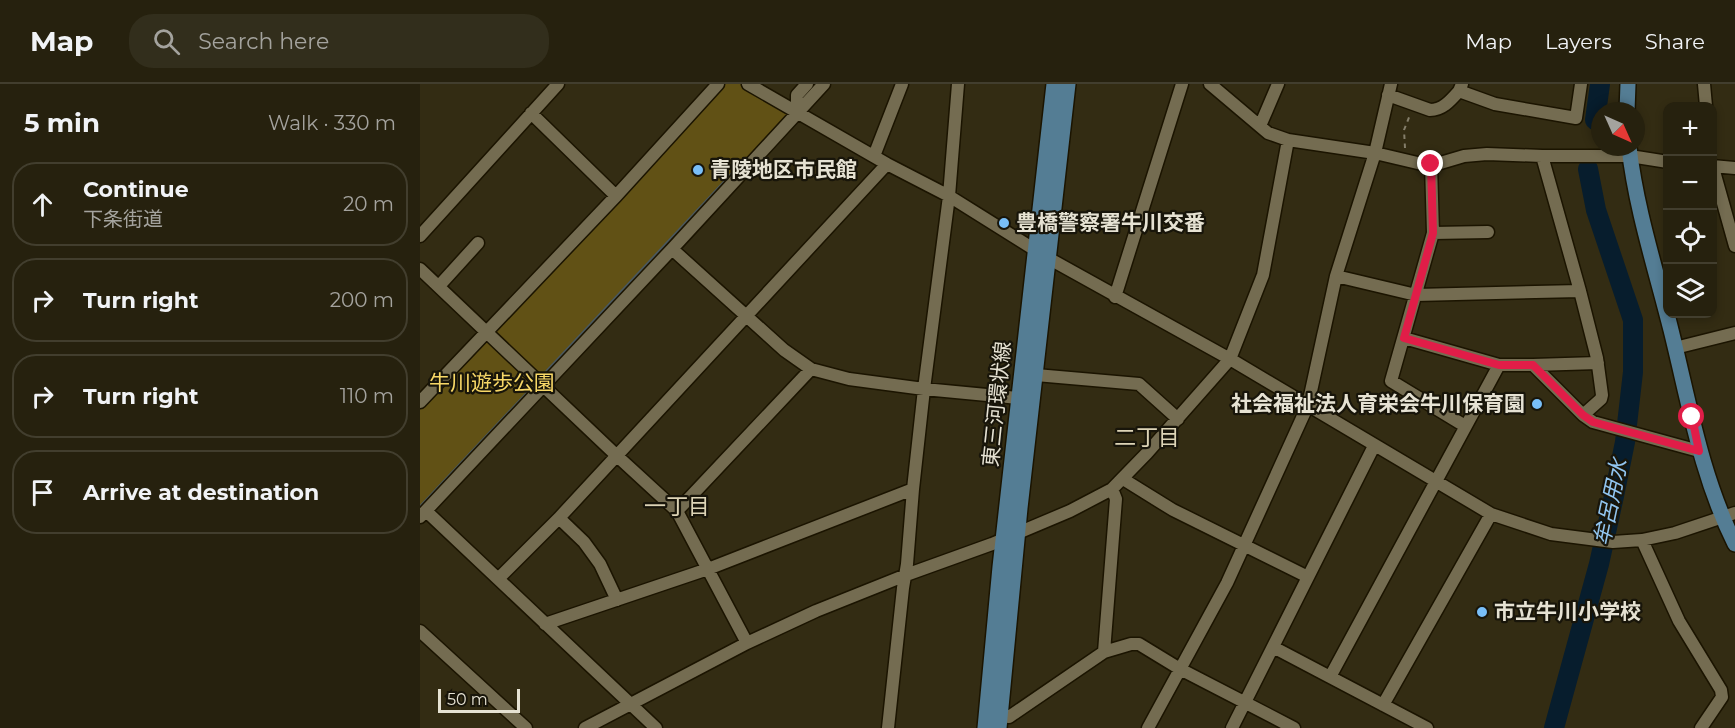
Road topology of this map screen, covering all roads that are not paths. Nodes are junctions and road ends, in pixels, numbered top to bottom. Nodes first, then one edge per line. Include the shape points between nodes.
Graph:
1 (558, 84) edge
2 (718, 84) edge
3 (748, 84) edge
4 (807, 84) edge
5 (824, 84) edge
6 (902, 84) edge
7 (958, 84) edge
8 (1054, 84) edge
9 (1068, 84) edge
10 (1182, 84) edge
11 (1210, 84) edge
12 (1278, 84) edge
13 (1581, 84) edge
14 (1628, 84) edge
15 (1704, 84) edge
16 (1461, 87) edge
17 (1389, 90) edge
18 (1627, 102) edge
19 (1706, 102) edge
20 (531, 113) junction
21 (797, 113) junction
22 (1260, 126) junction
23 (1288, 140) junction
24 (1375, 153) junction
25 (1591, 154) edge
26 (874, 156) junction
27 (1542, 156) junction
28 (1631, 156) edge
29 (1645, 156) edge
30 (1663, 161) edge
31 (887, 164) junction
32 (1431, 164) junction
33 (1717, 166) edge
34 (1735, 168) edge
35 (1717, 180) edge
36 (616, 196) junction
37 (949, 196) junction
38 (1488, 232) dead end
39 (1433, 233) junction
40 (420, 236) edge
41 (478, 243) dead end
42 (1735, 246) edge
43 (672, 249) junction
44 (1042, 254) junction
45 (420, 268) edge
46 (1336, 276) junction
47 (439, 286) junction
48 (1580, 291) junction
49 (1416, 295) junction
50 (1115, 297) junction
51 (745, 317) junction
52 (486, 332) junction
53 (1735, 333) edge
54 (1404, 338) junction
55 (1676, 348) junction
56 (1230, 359) junction
57 (1598, 363) junction
58 (1499, 365) junction
59 (1533, 365) junction
60 (811, 369) junction
61 (1036, 375) junction
62 (543, 386) junction
63 (924, 390) junction
64 (1019, 398) junction
65 (420, 402) edge
66 (1308, 405) junction
67 (1583, 415) junction
68 (1178, 418) junction
69 (1465, 426) junction
70 (1374, 446) junction
71 (1699, 451) junction
72 (616, 455) junction
73 (1123, 479) junction
74 (1435, 482) junction
75 (913, 489) junction
76 (1112, 489) junction
77 (677, 511) junction
78 (423, 514) edge
79 (1491, 514) junction
80 (1729, 515) edge
81 (559, 518) junction
82 (1010, 536) junction
83 (1642, 540) junction
84 (1735, 544) edge
85 (1244, 547) junction
86 (708, 569) junction
87 (906, 575) junction
88 (1308, 577) junction
89 (498, 579) junction
90 (616, 600) junction
91 (545, 624) junction
92 (420, 631) edge
93 (747, 644) junction
94 (1273, 647) junction
95 (1104, 652) junction
96 (1180, 669) junction
97 (1330, 677) junction
98 (1245, 702) junction
99 (630, 703) junction
100 (1383, 705) junction
101 (999, 722) edge
102 (1424, 727) edge
103 (526, 728) edge
104 (585, 728) edge
105 (656, 728) edge
106 (888, 728) edge
107 (985, 728) edge
108 (1148, 728) edge
109 (1232, 728) edge
110 (1294, 728) edge
111 (1701, 728) edge

1 - 20 street
2 - 36 street
3 - 21 street
4 - 21 street via 797,95
5 - 21 street
6 - 26 street
7 - 37 street
8 - 44 main road, 東三河環状線
9 - 44 main road, 東三河環状線
10 - 50 street
11 - 22 street
12 - 22 street
13 - 16 street via 1576,118 1495,104
14 - 18 main road
15 - 19 street
16 - 17 street via 1442,108 1435,110 1414,105
17 - 24 street
20 - 36 street
20 - 40 street
21 - 26 street
21 - 43 street
22 - 23 street
23 - 24 street
23 - 56 street via 1263,275
24 - 32 street
24 - 46 street
25 - 27 street
26 - 31 street
27 - 32 street via 1487,154
27 - 48 street
28 - 55 main road
29 - 30 street
31 - 37 street
31 - 51 street
32 - 39 street
33 - 34 street
35 - 42 street
36 - 52 street
37 - 44 street
37 - 63 street
38 - 39 street
39 - 49 street
41 - 47 street
43 - 51 street
43 - 62 street
44 - 50 street
44 - 61 main road, 東三河環状線
44 - 64 main road, 東三河環状線
45 - 47 street
46 - 49 street
46 - 66 street
47 - 52 street
48 - 49 street
48 - 57 street
49 - 54 street
50 - 56 street
51 - 60 street
51 - 72 street
52 - 62 street
52 - 65 street
53 - 55 street
54 - 58 street
54 - 69 street via 1391,381
55 - 71 main road
56 - 66 street
56 - 68 street
57 - 59 street
57 - 67 street via 1601,399
58 - 59 street
58 - 69 street
59 - 67 street
60 - 63 street via 849,380
60 - 77 street
61 - 68 street via 1139,384
61 - 82 main road, 東三河環状線
62 - 72 street
62 - 78 street
63 - 64 street
63 - 75 street
64 - 82 main road, 東三河環状線
66 - 70 street
66 - 85 street
67 - 71 street via 1593,422
68 - 73 street
69 - 74 street
70 - 74 street
70 - 88 street
71 - 80 main road
72 - 77 street
72 - 81 street
73 - 76 street
73 - 85 street
74 - 79 street
74 - 97 street
75 - 86 street
75 - 87 street
76 - 82 street
76 - 95 street via 1116,499
77 - 86 street
78 - 89 street
79 - 83 street via 1551,534 1613,542
79 - 100 street
80 - 83 street
80 - 84 main road
81 - 89 street
81 - 90 street via 600,564
82 - 87 street
82 - 101 main road, 東三河環状線
82 - 107 main road, 東三河環状線
83 - 111 street via 1679,621 1721,690 1722,697
85 - 88 street
85 - 96 street
86 - 90 street
86 - 93 street
87 - 93 street
87 - 106 street
88 - 94 street
89 - 91 street
90 - 91 street
91 - 99 street
92 - 103 street
93 - 99 street
94 - 97 street
94 - 98 street
95 - 96 street via 1139,644
95 - 101 street
96 - 98 street
96 - 108 street
97 - 100 street
98 - 109 street
98 - 110 street
99 - 104 street
99 - 105 street
100 - 102 street

